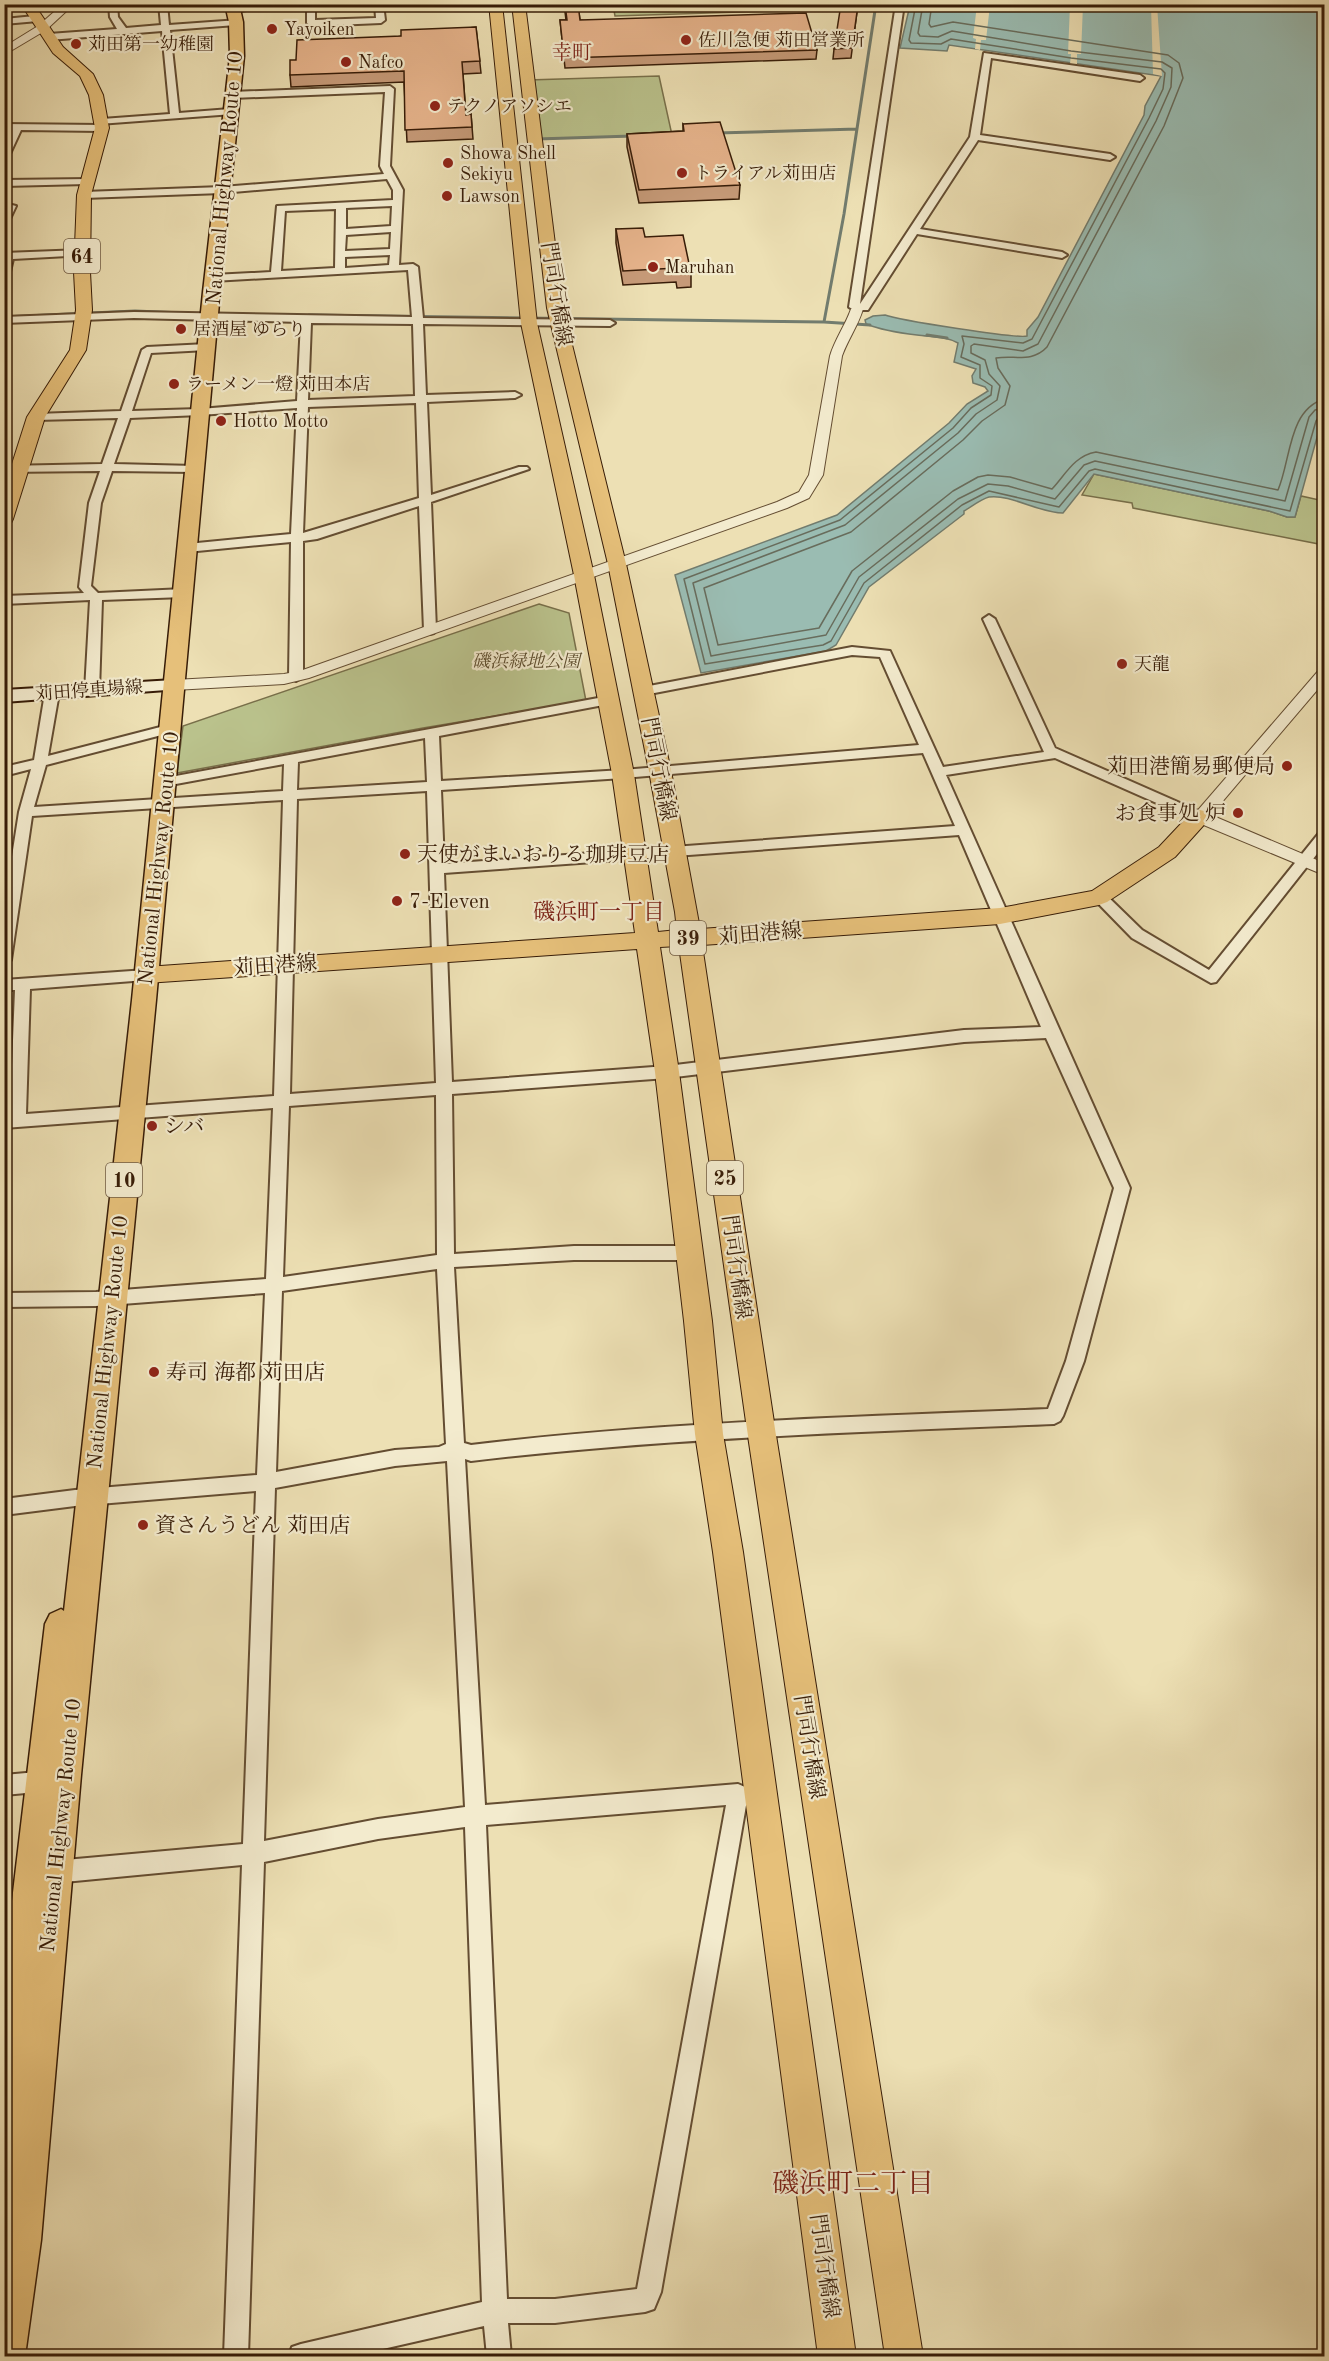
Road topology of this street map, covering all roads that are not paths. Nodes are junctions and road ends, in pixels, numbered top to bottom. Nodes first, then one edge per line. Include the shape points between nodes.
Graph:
1 (27, 4) edge
2 (69, 4) edge
3 (113, 4) edge
4 (163, 4) edge
5 (281, 4) edge
6 (311, 4) edge
7 (379, 4) edge
8 (495, 4) edge
9 (518, 4) edge
10 (900, 4) edge
11 (231, 12) edge
12 (4, 22) edge
13 (42, 28) junction
14 (164, 28) junction
15 (123, 31) junction
16 (5, 49) edge
17 (1140, 78) dead end
18 (228, 106) junction
19 (175, 115) junction
20 (102, 125) junction
21 (4, 127) edge
22 (18, 127) junction
23 (975, 137) junction
24 (4, 156) edge
25 (1110, 157) dead end
26 (390, 176) junction
27 (4, 183) edge
28 (86, 188) junction
29 (218, 190) junction
30 (397, 203) junction
31 (341, 205) junction
32 (4, 206) edge
33 (4, 221) edge
34 (396, 229) junction
35 (915, 231) junction
36 (340, 232) junction
37 (395, 252) junction
38 (82, 253) junction
39 (340, 254) junction
40 (1062, 255) dead end
41 (7, 256) edge
42 (394, 268) junction
43 (340, 271) junction
44 (276, 275) junction
45 (4, 276) edge
46 (213, 278) junction
47 (857, 309) junction
48 (4, 313) edge
49 (84, 314) junction
50 (205, 318) junction
51 (306, 319) junction
52 (4, 320) edge
53 (418, 320) junction
54 (529, 323) junction
55 (558, 323) junction
56 (610, 324) dead end
57 (202, 348) junction
58 (515, 395) dead end
59 (420, 399) junction
60 (304, 404) junction
61 (195, 412) junction
62 (126, 413) junction
63 (36, 417) junction
64 (106, 467) junction
65 (12, 468) edge
66 (189, 469) junction
67 (523, 469) dead end
68 (424, 502) junction
69 (4, 519) edge
70 (297, 538) junction
71 (187, 548) junction
72 (617, 564) junction
73 (584, 575) junction
74 (177, 594) junction
75 (96, 598) junction
76 (4, 600) edge
77 (989, 618) dead end
78 (430, 630) junction
79 (1324, 673) edge
80 (296, 677) junction
81 (167, 685) junction
82 (92, 691) junction
83 (644, 691) junction
84 (52, 693) junction
85 (4, 696) edge
86 (609, 700) junction
87 (163, 729) junction
88 (432, 732) junction
89 (929, 748) junction
90 (1056, 754) junction
91 (291, 759) junction
92 (40, 762) junction
93 (4, 771) edge
94 (660, 771) junction
95 (939, 772) junction
96 (623, 774) junction
97 (434, 786) junction
98 (291, 794) junction
99 (158, 796) junction
100 (26, 812) junction
101 (1200, 817) junction
102 (964, 830) junction
103 (1324, 836) edge
104 (675, 852) junction
105 (635, 855) junction
106 (1303, 860) junction
107 (437, 869) junction
108 (1324, 869) edge
109 (1099, 897) junction
110 (1000, 916) junction
111 (689, 938) junction
112 (648, 940) junction
113 (438, 955) junction
114 (4, 960) edge
115 (287, 964) junction
116 (137, 976) junction
117 (22, 984) junction
118 (4, 985) edge
119 (1050, 1032) junction
120 (708, 1067) junction
121 (667, 1072) junction
122 (444, 1089) junction
123 (281, 1100) junction
124 (123, 1111) junction
125 (11, 1121) edge
126 (689, 1252) junction
127 (445, 1261) junction
128 (274, 1286) junction
129 (104, 1298) junction
130 (4, 1300) edge
131 (761, 1429) junction
132 (709, 1434) junction
133 (455, 1448) junction
134 (266, 1482) junction
135 (83, 1497) junction
136 (4, 1507) edge
137 (55, 1781) junction
138 (4, 1785) edge
139 (474, 1816) junction
140 (255, 1853) junction
141 (54, 1872) junction
142 (4, 2133) edge
143 (495, 2311) junction
144 (4, 2356) edge
145 (236, 2356) edge
146 (301, 2356) edge
147 (499, 2356) edge
148 (837, 2356) edge
149 (904, 2356) edge

1 - 13 main road, 64
2 - 13 street
3 - 15 street via 114,17
4 - 14 street
5 - 11 street
6 - 7 street via 311,23 381,20
8 - 54 main road, 門司行橋線 / 25
9 - 55 main road, 門司行橋線 / 25
10 - 47 street via 854,307
11 - 14 street
11 - 18 highway, National Highway Route 10 / 10 via 237,56
12 - 13 street
13 - 15 street
13 - 16 street
13 - 20 main road, 64 via 58,50 86,74 96,95
14 - 15 street
14 - 19 street
17 - 23 street via 987,55
18 - 19 street
18 - 26 street via 390,89 385,166
18 - 29 highway, National Highway Route 10 / 10
19 - 20 street
20 - 22 street
20 - 28 main road, 64
21 - 22 street
22 - 24 street
23 - 25 street
23 - 35 street
26 - 29 street
26 - 30 street via 398,190
27 - 28 street
28 - 29 street
28 - 38 main road, 64
29 - 46 highway, National Highway Route 10 / 10
29 - 50 highway, National Highway Route 10 / 10
30 - 31 street
30 - 34 street
31 - 36 street
31 - 44 street via 280,208
32 - 33 street via 11,206
34 - 36 street
34 - 37 street
35 - 40 street
35 - 47 street via 864,308
36 - 39 street
37 - 39 street
37 - 42 street
38 - 41 street
38 - 49 main road, 64
39 - 43 street
41 - 45 street
42 - 43 street
42 - 53 street via 413,267
43 - 44 street
44 - 46 street
46 - 50 highway, National Highway Route 10 / 10
47 - 72 street via 836,356 816,476 804,495
48 - 49 street
49 - 50 street
49 - 52 street
49 - 63 main road, 64 via 78,350
50 - 51 street
50 - 57 highway, National Highway Route 10 / 10
51 - 53 street
51 - 60 street
53 - 54 street
53 - 59 street
54 - 55 street
54 - 73 main road, 門司行橋線 / 25
55 - 56 street
55 - 72 main road, 門司行橋線 / 25
57 - 61 highway, National Highway Route 10 / 10
57 - 62 street via 147,350
58 - 59 street
59 - 60 street
59 - 68 street
60 - 61 street
60 - 70 street
61 - 62 street
61 - 66 highway, National Highway Route 10 / 10
62 - 63 street
62 - 64 street
63 - 65 main road, 64
64 - 65 street
64 - 66 street
64 - 75 street via 95,503 85,587
65 - 69 main road, 64
66 - 71 highway, National Highway Route 10 / 10
66 - 74 highway, National Highway Route 10 / 10
67 - 68 street
68 - 70 street
68 - 78 street
70 - 71 street
70 - 80 street
71 - 74 highway, National Highway Route 10 / 10
72 - 73 street
72 - 83 main road, 門司行橋線 / 25
73 - 78 street
73 - 86 main road, 門司行橋線 / 25
74 - 75 street
74 - 81 highway, National Highway Route 10 / 10
75 - 76 street
75 - 82 street
77 - 90 street via 1050,751
78 - 80 street
79 - 101 street
80 - 81 street
81 - 82 main road, 苅田停車場線
81 - 87 highway, National Highway Route 10 / 10
82 - 84 main road, 苅田停車場線
83 - 89 street via 852,651 885,654
83 - 94 main road, 門司行橋線 / 25
84 - 85 main road, 苅田停車場線
84 - 92 street
86 - 88 street
86 - 96 main road, 門司行橋線 / 25
87 - 92 street
87 - 99 highway, National Highway Route 10 / 10
88 - 91 street
88 - 97 street
89 - 94 street
89 - 95 street
90 - 95 street
90 - 101 street
91 - 98 street
91 - 99 street
92 - 93 street
92 - 100 street
94 - 96 street
94 - 104 main road, 門司行橋線 / 25
95 - 102 street
96 - 97 street
96 - 105 main road, 門司行橋線 / 25
97 - 98 street
97 - 107 street
98 - 99 street
98 - 115 street
99 - 100 street
99 - 116 highway, National Highway Route 10 / 10
100 - 114 street
101 - 106 street
101 - 109 main road, 苅田港線 / 39 via 1167,852
102 - 104 street
102 - 110 street
103 - 106 street
104 - 105 street
104 - 111 main road, 門司行橋線 / 25
105 - 107 street
105 - 112 main road, 門司行橋線 / 25
106 - 108 street
106 - 109 street via 1211,978 1137,934
107 - 113 street
109 - 110 main road, 苅田港線 / 39
110 - 111 main road, 苅田港線 / 39
110 - 119 street
111 - 112 main road, 苅田港線 / 39
111 - 120 main road, 門司行橋線 / 25
112 - 113 main road, 苅田港線 / 39
112 - 121 main road, 門司行橋線 / 25
113 - 115 main road, 苅田港線 / 39
113 - 122 street
115 - 116 main road, 苅田港線 / 39
115 - 123 street
116 - 117 street
116 - 124 highway, National Highway Route 10 / 10
117 - 118 street
117 - 125 street
119 - 120 street via 964,1036
119 - 131 street via 1122,1188 1077,1352 1054,1416
120 - 121 street
120 - 131 main road, 門司行橋線 / 25
121 - 122 street
121 - 126 main road, 門司行橋線 / 25
122 - 123 street
122 - 127 street via 441,1147
123 - 124 street
123 - 128 street
124 - 125 street
124 - 129 highway, National Highway Route 10 / 10
126 - 127 street via 574,1253
126 - 132 main road, 門司行橋線 / 25
127 - 128 street
127 - 133 street
128 - 129 street
128 - 134 street
129 - 130 street
129 - 135 highway, National Highway Route 10 / 10
131 - 132 street
131 - 149 main road, 門司行橋線 / 25
132 - 133 street via 471,1454
132 - 148 main road, 門司行橋線 / 25
133 - 134 street via 441,1455 395,1458
133 - 139 street
134 - 135 street
134 - 140 street
135 - 136 street
135 - 137 highway, National Highway Route 10 / 10
137 - 138 street
137 - 141 highway, National Highway Route 10 / 10
137 - 142 highway, National Highway Route 10 / 10
139 - 140 street via 378,1829
139 - 143 street
139 - 143 street via 738,1794 649,2292 645,2300 555,2311
140 - 141 street
140 - 145 street
141 - 144 highway, National Highway Route 10 / 10 via 21,2240
143 - 146 street
143 - 147 street

